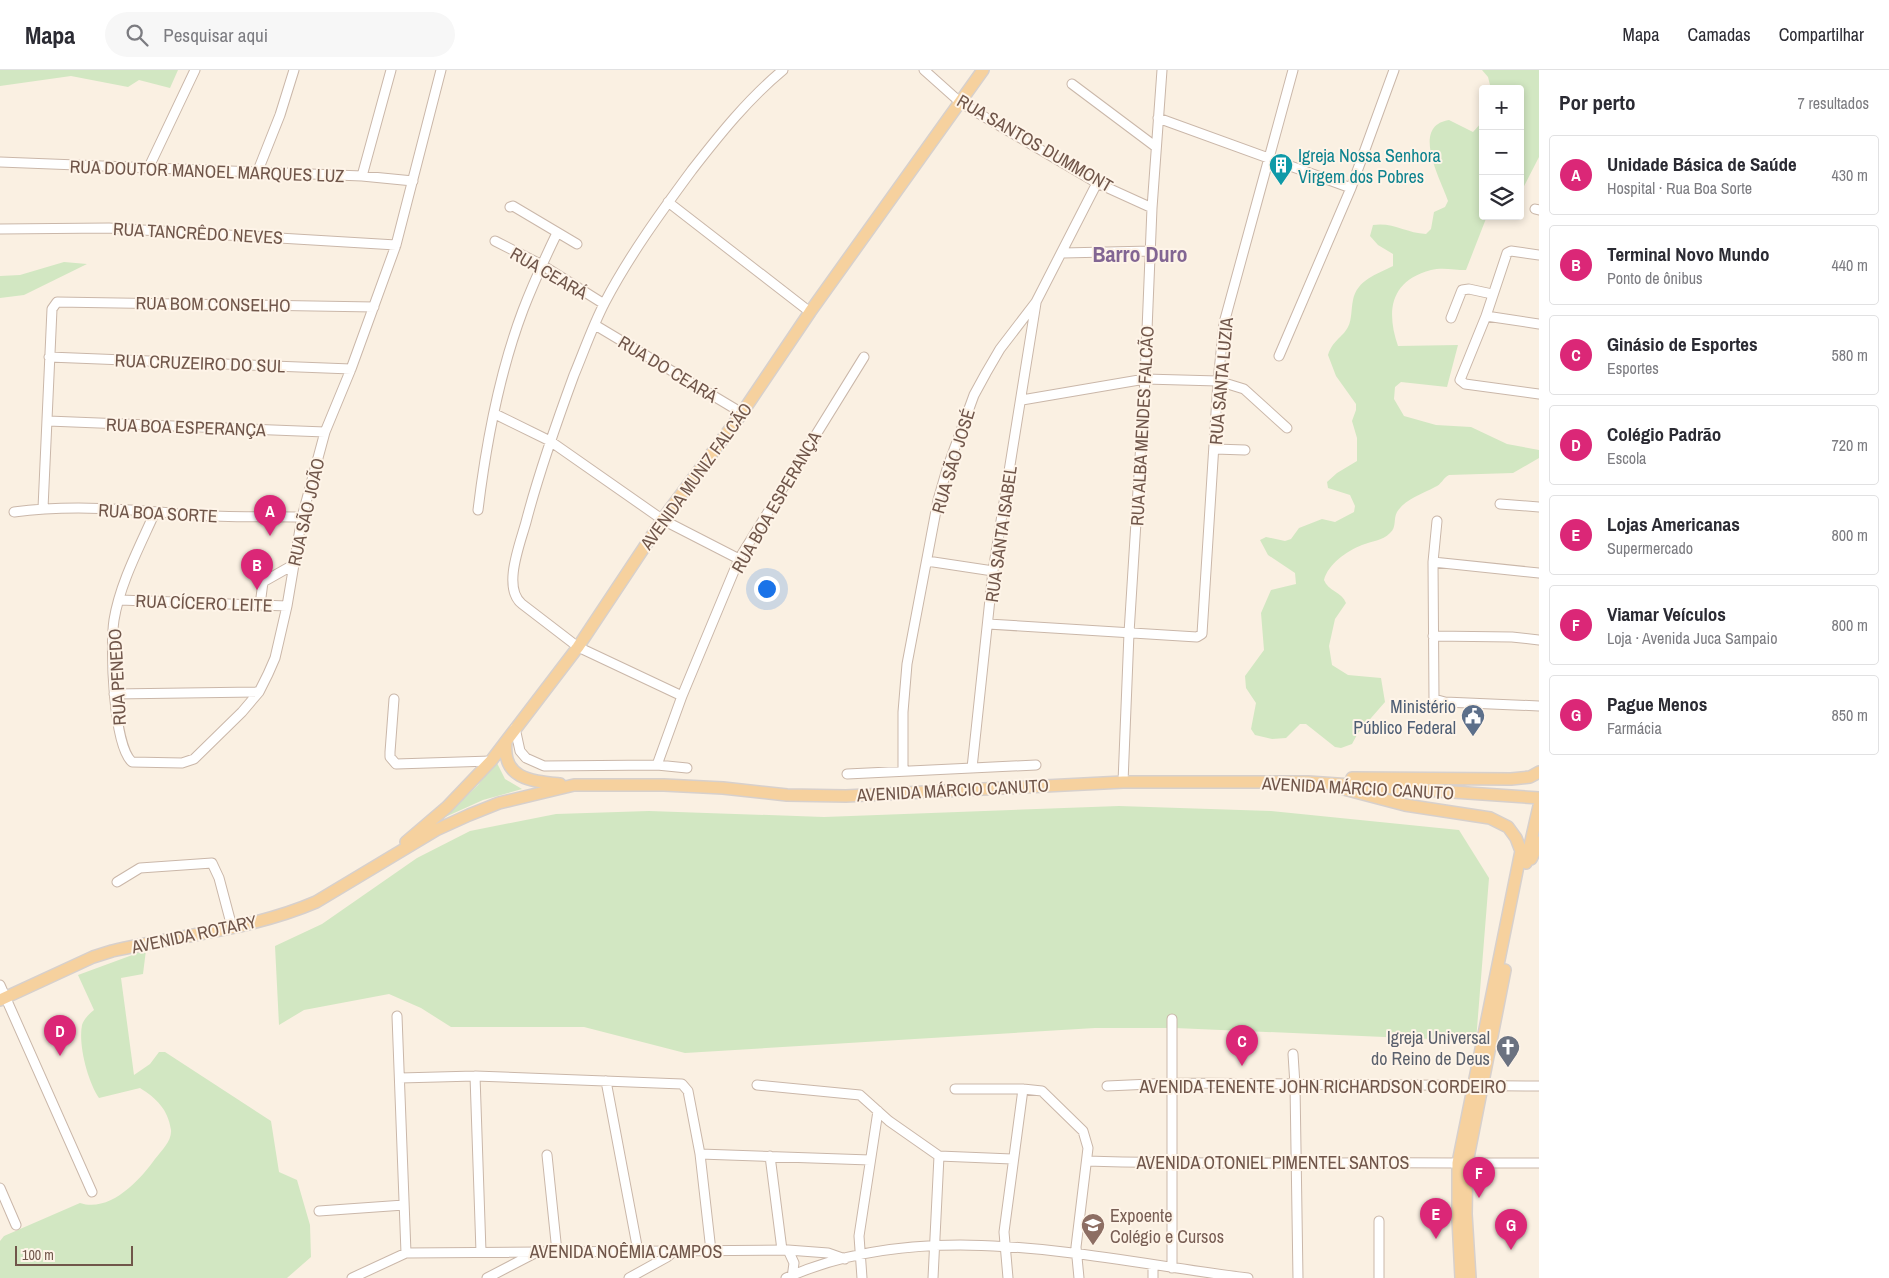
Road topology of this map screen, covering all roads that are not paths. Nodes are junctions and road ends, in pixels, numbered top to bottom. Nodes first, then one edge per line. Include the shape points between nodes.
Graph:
1 (195, 70) edge
2 (294, 70) edge
3 (390, 70) edge
4 (441, 70) edge
5 (783, 70) edge
6 (924, 70) edge
7 (983, 70) edge
8 (1162, 70) edge
9 (1293, 70) edge
10 (1394, 70) edge
11 (1072, 84) dead end
12 (960, 103) junction
13 (1158, 118) junction
14 (1156, 147) junction
15 (1268, 158) junction
16 (0, 162) edge
17 (148, 169) junction
18 (257, 173) junction
19 (362, 176) junction
20 (413, 181) junction
21 (1097, 182) junction
22 (1351, 188) junction
23 (668, 202) junction
24 (510, 207) dead end
25 (1152, 208) junction
26 (0, 229) edge
27 (557, 233) junction
28 (495, 241) dead end
29 (577, 244) dead end
30 (396, 245) junction
31 (1151, 251) junction
32 (1063, 253) junction
33 (1539, 255) edge
34 (542, 265) junction
35 (1492, 294) junction
36 (1036, 302) junction
37 (604, 304) junction
38 (374, 306) junction
39 (810, 312) junction
40 (1486, 316) junction
41 (1451, 318) dead end
42 (1539, 324) edge
43 (595, 325) junction
44 (1279, 356) dead end
45 (50, 357) junction
46 (864, 357) dead end
47 (351, 369) junction
48 (1145, 379) junction
49 (1218, 381) junction
50 (1539, 394) edge
51 (1022, 400) junction
52 (742, 413) junction
53 (495, 414) junction
54 (48, 421) junction
55 (1287, 428) dead end
56 (325, 432) junction
57 (550, 441) junction
58 (1215, 449) junction
59 (1245, 450) dead end
60 (1500, 504) dead end
61 (1539, 506) edge
62 (43, 508) junction
63 (478, 510) dead end
64 (14, 512) dead end
65 (155, 512) junction
66 (302, 517) junction
67 (663, 520) junction
68 (1437, 521) dead end
69 (739, 559) junction
70 (927, 561) junction
71 (1432, 562) junction
72 (294, 565) junction
73 (993, 571) junction
74 (1539, 573) edge
75 (120, 600) junction
76 (260, 605) junction
77 (287, 606) junction
78 (988, 624) junction
79 (1129, 633) junction
80 (1433, 636) junction
81 (1539, 640) edge
82 (578, 646) junction
83 (259, 692) junction
84 (114, 694) junction
85 (682, 696) junction
86 (394, 699) dead end
87 (1539, 706) edge
88 (515, 728) junction
89 (506, 742) junction
90 (128, 758) joint
91 (492, 761) junction
92 (657, 765) junction
93 (1036, 765) dead end
94 (687, 768) dead end
95 (972, 768) junction
96 (903, 771) junction
97 (1539, 772) edge
98 (847, 774) dead end
99 (1123, 782) junction
100 (1308, 782) junction
101 (1327, 783) junction
102 (574, 785) junction
103 (1539, 798) edge
104 (1539, 806) edge
105 (1539, 842) edge
106 (383, 861) junction
107 (1523, 879) junction
108 (117, 882) dead end
109 (232, 927) junction
110 (0, 984) edge
111 (3, 998) edge
112 (397, 1016) dead end
113 (1172, 1019) dead end
114 (1293, 1054) dead end
115 (476, 1076) junction
116 (400, 1078) junction
117 (606, 1081) junction
118 (1173, 1083) junction
119 (757, 1085) dead end
120 (1295, 1085) junction
121 (1107, 1086) dead end
122 (1539, 1086) edge
123 (1478, 1087) junction
124 (1023, 1089) junction
125 (955, 1090) dead end
126 (878, 1111) junction
127 (700, 1154) junction
128 (547, 1155) dead end
129 (770, 1156) junction
130 (939, 1156) junction
131 (1012, 1159) junction
132 (870, 1160) junction
133 (1087, 1161) junction
134 (1297, 1161) junction
135 (1173, 1163) junction
136 (1463, 1163) junction
137 (1539, 1163) edge
138 (0, 1188) edge
139 (92, 1192) dead end
140 (404, 1205) junction
141 (319, 1211) dead end
142 (1379, 1221) dead end
143 (16, 1225) dead end
144 (933, 1244) junction
145 (1005, 1246) junction
146 (785, 1250) junction
147 (674, 1251) junction
148 (711, 1251) junction
149 (481, 1252) junction
150 (500, 1252) junction
151 (537, 1252) junction
152 (557, 1252) junction
153 (638, 1252) junction
154 (406, 1253) junction
155 (860, 1255) junction
156 (1077, 1255) junction
157 (845, 1259) junction
158 (1153, 1265) junction
159 (507, 1267) junction
160 (1172, 1268) junction
161 (1223, 1276) edge
162 (790, 1277) edge
163 (352, 1278) edge
164 (487, 1278) edge
165 (630, 1278) edge
166 (862, 1278) edge
167 (933, 1278) edge
168 (1008, 1278) edge
169 (1079, 1278) edge
170 (1154, 1278) edge
171 (1248, 1278) edge
172 (1298, 1278) edge
173 (1379, 1278) edge
174 (1461, 1278) edge
175 (1470, 1278) edge

1 - 17 street
2 - 18 street
3 - 19 street
4 - 20 street, RUA SÃO JOÃO
5 - 23 street via 745,105
6 - 12 street, RUA SANTOS DUMMONT
7 - 12 main road, AVENIDA MUNIZ FALCÃO
8 - 13 street, RUA ALBA MENDES FALCÃO
9 - 15 street, RUA SANTA LUZIA
10 - 22 street
11 - 14 street
12 - 21 street, RUA SANTOS DUMMONT
12 - 39 main road, AVENIDA MUNIZ FALCÃO
13 - 14 street, RUA ALBA MENDES FALCÃO
13 - 15 street
14 - 25 street, RUA ALBA MENDES FALCÃO
15 - 22 street
15 - 49 street, RUA SANTA LUZIA via 1224,323
16 - 17 street, RUA DOUTOR MANOEL MARQUES LUZ
17 - 18 street, RUA DOUTOR MANOEL MARQUES LUZ
18 - 19 street, RUA DOUTOR MANOEL MARQUES LUZ
19 - 20 street, RUA DOUTOR MANOEL MARQUES LUZ
20 - 30 street, RUA SÃO JOÃO
21 - 25 street, RUA SANTOS DUMMONT
21 - 32 street, RUA SÃO JOSÉ
22 - 44 street
23 - 37 street
23 - 39 street via 709,238
24 - 27 street
25 - 31 street, RUA ALBA MENDES FALCÃO
26 - 30 street, RUA TANCRÊDO NEVES via 109,228
27 - 29 street
27 - 34 street
28 - 34 street, RUA CEARÁ
30 - 38 street, RUA SÃO JOÃO
31 - 32 street
31 - 48 street, RUA ALBA MENDES FALCÃO
32 - 36 street, RUA SÃO JOSÉ
33 - 35 street via 1508,251
34 - 37 street, RUA CEARÁ
34 - 53 street via 513,339
35 - 40 street
35 - 41 street via 1462,290
36 - 51 street, RUA SANTA ISABEL
36 - 70 street, RUA SÃO JOSÉ via 1000,349 974,395 938,500
37 - 43 street
38 - 45 street, RUA BOM CONSELHO via 62,301 53,305
38 - 47 street, RUA SÃO JOÃO
39 - 52 main road, AVENIDA MUNIZ FALCÃO
40 - 42 street
40 - 50 street via 1460,381
43 - 52 street, RUA DO CEARÁ
43 - 57 street
45 - 47 street, RUA CRUZEIRO DO SUL
45 - 54 street
46 - 69 street, RUA BOA ESPERANÇA
47 - 56 street, RUA SÃO JOÃO
48 - 49 street
48 - 51 street
48 - 79 street, RUA ALBA MENDES FALCÃO
49 - 55 street via 1244,389
49 - 58 street, RUA SANTA LUZIA
51 - 73 street, RUA SANTA ISABEL
52 - 67 main road, AVENIDA MUNIZ FALCÃO
53 - 57 street
53 - 63 street
54 - 56 street, RUA BOA ESPERANÇA
54 - 62 street
56 - 66 street, RUA SÃO JOÃO
57 - 67 street
57 - 82 street via 515,566 513,589 518,600
58 - 59 street
58 - 79 street, RUA SANTA LUZIA via 1202,634 1197,637
60 - 61 street
62 - 64 street, RUA BOA SORTE
62 - 65 street, RUA BOA SORTE
65 - 66 street, RUA BOA SORTE
65 - 75 street, RUA PENEDO
66 - 72 street, RUA SÃO JOÃO
67 - 69 street
67 - 82 main road, AVENIDA MUNIZ FALCÃO
68 - 71 street
69 - 85 street, RUA BOA ESPERANÇA
70 - 73 street
70 - 96 street, RUA SÃO JOSÉ via 905,682
71 - 74 street
71 - 80 street
72 - 76 street via 263,582
72 - 77 street, RUA SÃO JOÃO
73 - 78 street, RUA SANTA ISABEL
75 - 76 street, RUA CÍCERO LEITE
75 - 84 street, RUA PENEDO via 114,621
76 - 77 street, RUA CÍCERO LEITE
77 - 83 street, RUA SÃO JOÃO via 275,658
78 - 79 street
78 - 95 street, RUA SANTA ISABEL
79 - 99 street, RUA ALBA MENDES FALCÃO
80 - 81 street
80 - 87 street via 1434,700
82 - 85 street
82 - 88 main road, AVENIDA MUNIZ FALCÃO
83 - 84 street
83 - 90 street, RUA SÃO JOÃO via 194,760 157,763 132,762
84 - 90 street, RUA PENEDO via 120,736
85 - 92 street, RUA BOA ESPERANÇA
86 - 91 street via 390,752 396,764
88 - 89 main road, AVENIDA MUNIZ FALCÃO
88 - 92 street via 520,751 526,758 544,766
89 - 91 main road, AVENIDA MUNIZ FALCÃO
89 - 102 main road via 508,764 519,776
91 - 106 main road, AVENIDA MUNIZ FALCÃO via 447,807
92 - 94 street
93 - 95 street
95 - 96 street
96 - 98 street
97 - 100 main road via 1530,777 1511,779 1355,778
99 - 100 main road, AVENIDA MÁRCIO CANUTO
99 - 102 main road, AVENIDA MÁRCIO CANUTO via 846,796 787,796 664,785
100 - 101 main road, AVENIDA MÁRCIO CANUTO
101 - 103 main road, AVENIDA MÁRCIO CANUTO
101 - 123 main road via 1405,805 1490,818 1508,827 1516,838 1521,858
102 - 106 main road, AVENIDA MÁRCIO CANUTO via 499,802 436,830
104 - 107 main road
105 - 107 main road
106 - 109 main road, AVENIDA ROTARY via 304,907
107 - 123 main road
108 - 109 street via 140,868 212,863
109 - 111 main road, AVENIDA ROTARY via 112,951
110 - 111 street
111 - 139 street
112 - 116 street
113 - 118 street
114 - 120 street
115 - 116 street
115 - 117 street
115 - 149 street
116 - 140 street
117 - 127 street via 682,1084 686,1087
117 - 153 street
118 - 120 street, AVENIDA TENENTE JOHN RICHARDSON CORDEIRO
118 - 121 street, AVENIDA TENENTE JOHN RICHARDSON CORDEIRO
118 - 135 street
119 - 126 street via 854,1094 865,1098
120 - 123 street, AVENIDA TENENTE JOHN RICHARDSON CORDEIRO
120 - 134 street
122 - 123 street, AVENIDA TENENTE JOHN RICHARDSON CORDEIRO
123 - 136 main road
124 - 125 street
124 - 131 street
124 - 133 street via 1042,1092 1083,1130 1088,1140
126 - 130 street
126 - 132 street
127 - 129 street
127 - 148 street
128 - 152 street
129 - 132 street
129 - 146 street
130 - 131 street
130 - 144 street
131 - 145 street
132 - 155 street via 859,1236
133 - 135 street, AVENIDA OTONIEL PIMENTEL SANTOS
133 - 156 street
134 - 135 street, AVENIDA OTONIEL PIMENTEL SANTOS
134 - 136 street, AVENIDA OTONIEL PIMENTEL SANTOS
134 - 172 street
135 - 160 street
136 - 137 street, AVENIDA OTONIEL PIMENTEL SANTOS
136 - 174 main road via 1458,1219
136 - 175 main road
138 - 143 street
140 - 141 street
140 - 154 street
142 - 173 street
144 - 145 street
144 - 155 street
144 - 167 street
145 - 156 street
145 - 168 street
146 - 148 street, AVENIDA NOÊMIA CAMPOS
146 - 157 street, AVENIDA NOÊMIA CAMPOS via 828,1253
146 - 162 street via 794,1263
147 - 148 street, AVENIDA NOÊMIA CAMPOS
147 - 153 street, AVENIDA NOÊMIA CAMPOS
147 - 165 street
149 - 150 street, AVENIDA NOÊMIA CAMPOS
149 - 154 street, AVENIDA NOÊMIA CAMPOS
150 - 151 street, AVENIDA NOÊMIA CAMPOS
150 - 159 street
151 - 152 street, AVENIDA NOÊMIA CAMPOS
151 - 159 street
152 - 153 street, AVENIDA NOÊMIA CAMPOS
154 - 163 street
155 - 157 street
155 - 166 street
156 - 158 street
156 - 169 street
157 - 162 street
158 - 160 street
158 - 170 street
159 - 164 street
160 - 161 street
161 - 171 street

